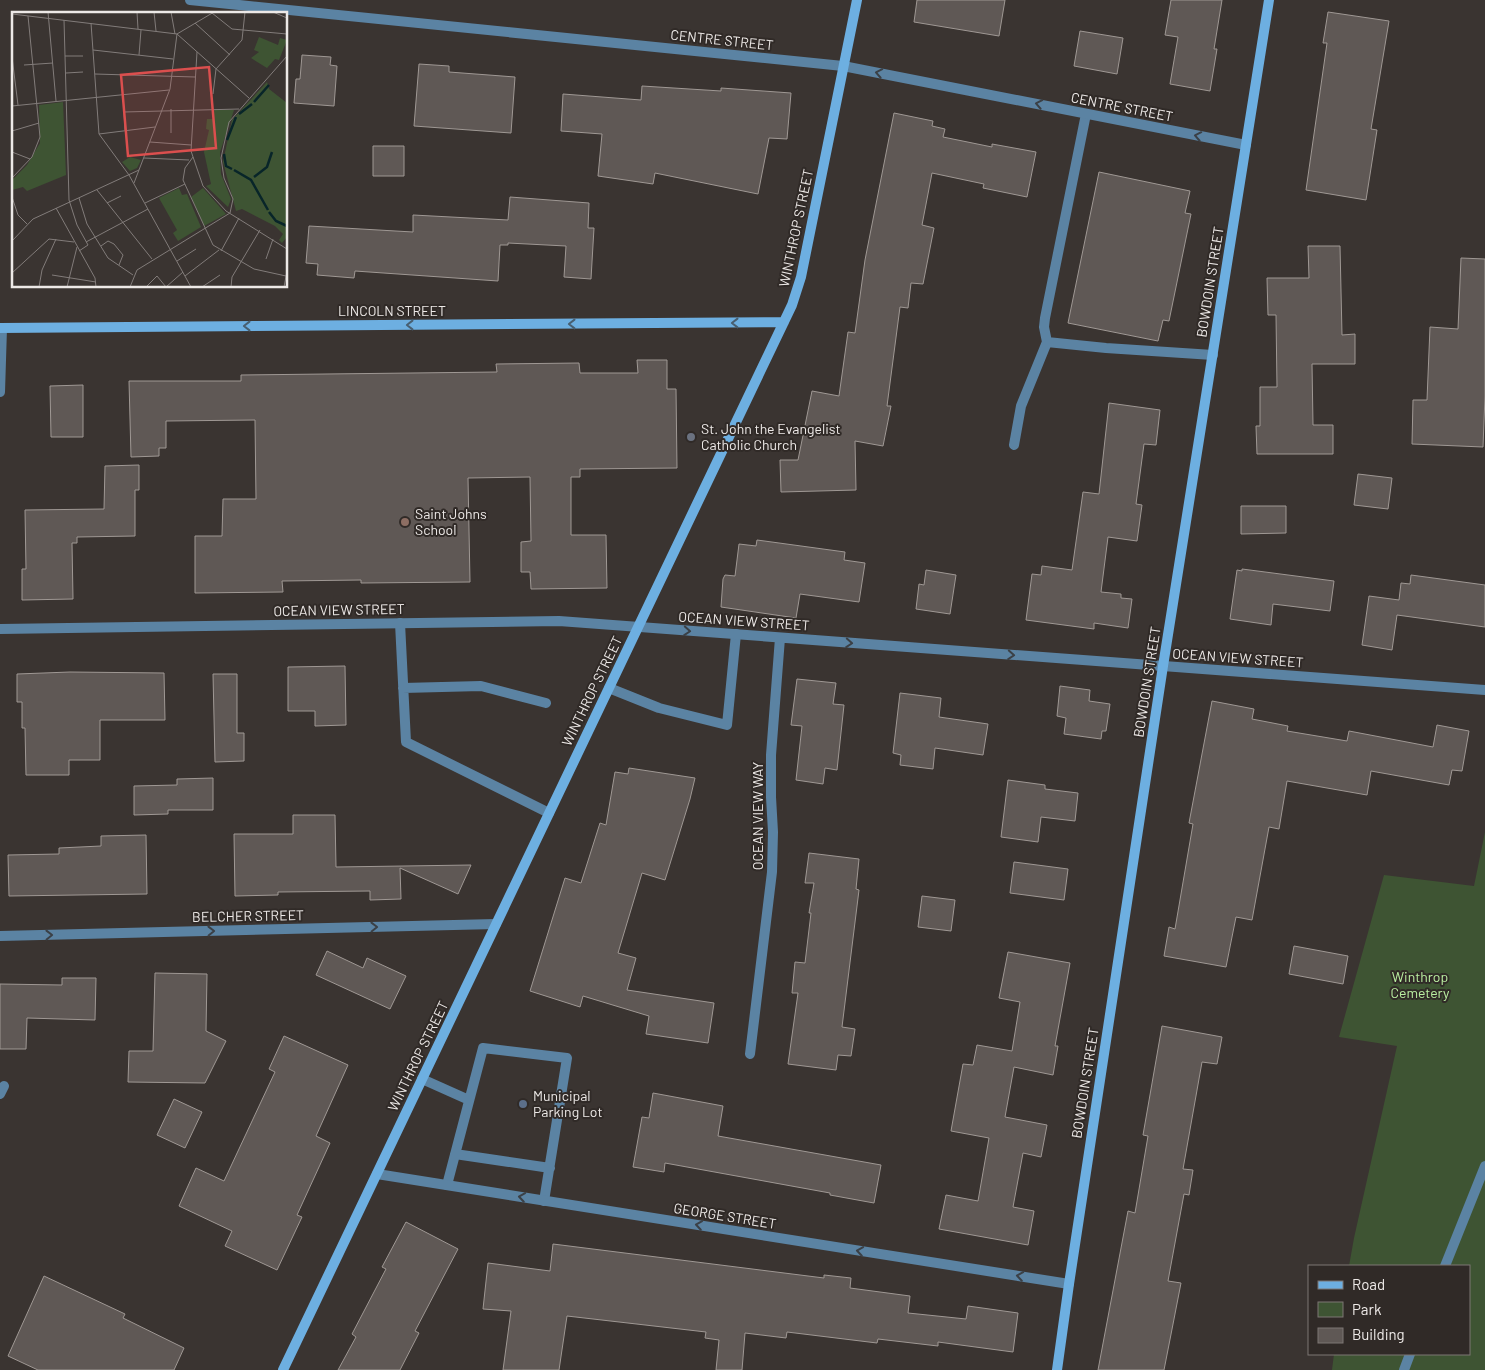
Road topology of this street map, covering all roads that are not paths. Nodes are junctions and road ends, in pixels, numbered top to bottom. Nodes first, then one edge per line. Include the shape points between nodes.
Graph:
1 (190, 0) edge
2 (857, 0) edge
3 (1269, 0) edge
4 (844, 66) junction
5 (1086, 114) junction
6 (1246, 145) junction
7 (784, 322) junction
8 (1, 328) edge
9 (1047, 342) junction
10 (1213, 355) junction
11 (0, 392) edge
12 (1014, 445) dead end
13 (400, 623) junction
14 (638, 627) junction
15 (0, 629) edge
16 (736, 634) junction
17 (780, 638) junction
18 (1163, 666) junction
19 (404, 688) junction
20 (608, 688) junction
21 (1485, 690) edge
22 (546, 703) dead end
23 (549, 813) junction
24 (496, 924) junction
25 (0, 936) edge
26 (750, 1054) dead end
27 (422, 1079) junction
28 (469, 1100) junction
29 (455, 1154) junction
30 (1485, 1166) edge
31 (550, 1168) junction
32 (377, 1174) junction
33 (446, 1185) junction
34 (544, 1201) junction
35 (1445, 1265) edge
36 (1069, 1284) junction
37 (1410, 1355) edge
38 (283, 1370) edge
39 (1057, 1370) edge
40 (1404, 1370) edge

1 - 4 street, CENTRE STREET
2 - 4 street, WINTHROP STREET
3 - 6 street, BOWDOIN STREET
5 -> 4 street, CENTRE STREET
4 - 7 street, WINTHROP STREET via 801,277
6 -> 5 street, CENTRE STREET
5 - 9 street via 1045,318
6 - 10 street, BOWDOIN STREET
7 -> 8 street, LINCOLN STREET
7 - 14 street, WINTHROP STREET
8 - 11 street
9 - 10 street
9 - 12 street via 1021,406
10 - 18 street, BOWDOIN STREET
13 - 14 street, OCEAN VIEW STREET via 543,620
13 - 15 street, OCEAN VIEW STREET
13 - 19 street
14 -> 16 street, OCEAN VIEW STREET
14 - 20 street, WINTHROP STREET
16 - 17 street, OCEAN VIEW STREET
16 - 20 street via 727,725 659,708
17 -> 18 street, OCEAN VIEW STREET
17 - 26 street, OCEAN VIEW WAY via 770,776 772,872
18 - 21 street, OCEAN VIEW STREET
18 - 36 street, BOWDOIN STREET
19 - 22 street via 481,686
19 - 23 street via 406,742
20 - 23 street, WINTHROP STREET
23 - 24 street, WINTHROP STREET
25 -> 24 street, BELCHER STREET
24 - 27 street, WINTHROP STREET
27 - 28 street
27 - 32 street, WINTHROP STREET
28 - 29 street
28 - 31 street via 483,1048 566,1058
29 - 31 street
29 - 33 street
30 - 35 street
31 - 34 street
32 - 33 street, GEORGE STREET
32 - 38 street, WINTHROP STREET
34 -> 33 street, GEORGE STREET
36 -> 34 street, GEORGE STREET
36 - 39 street, BOWDOIN STREET
37 - 40 street

